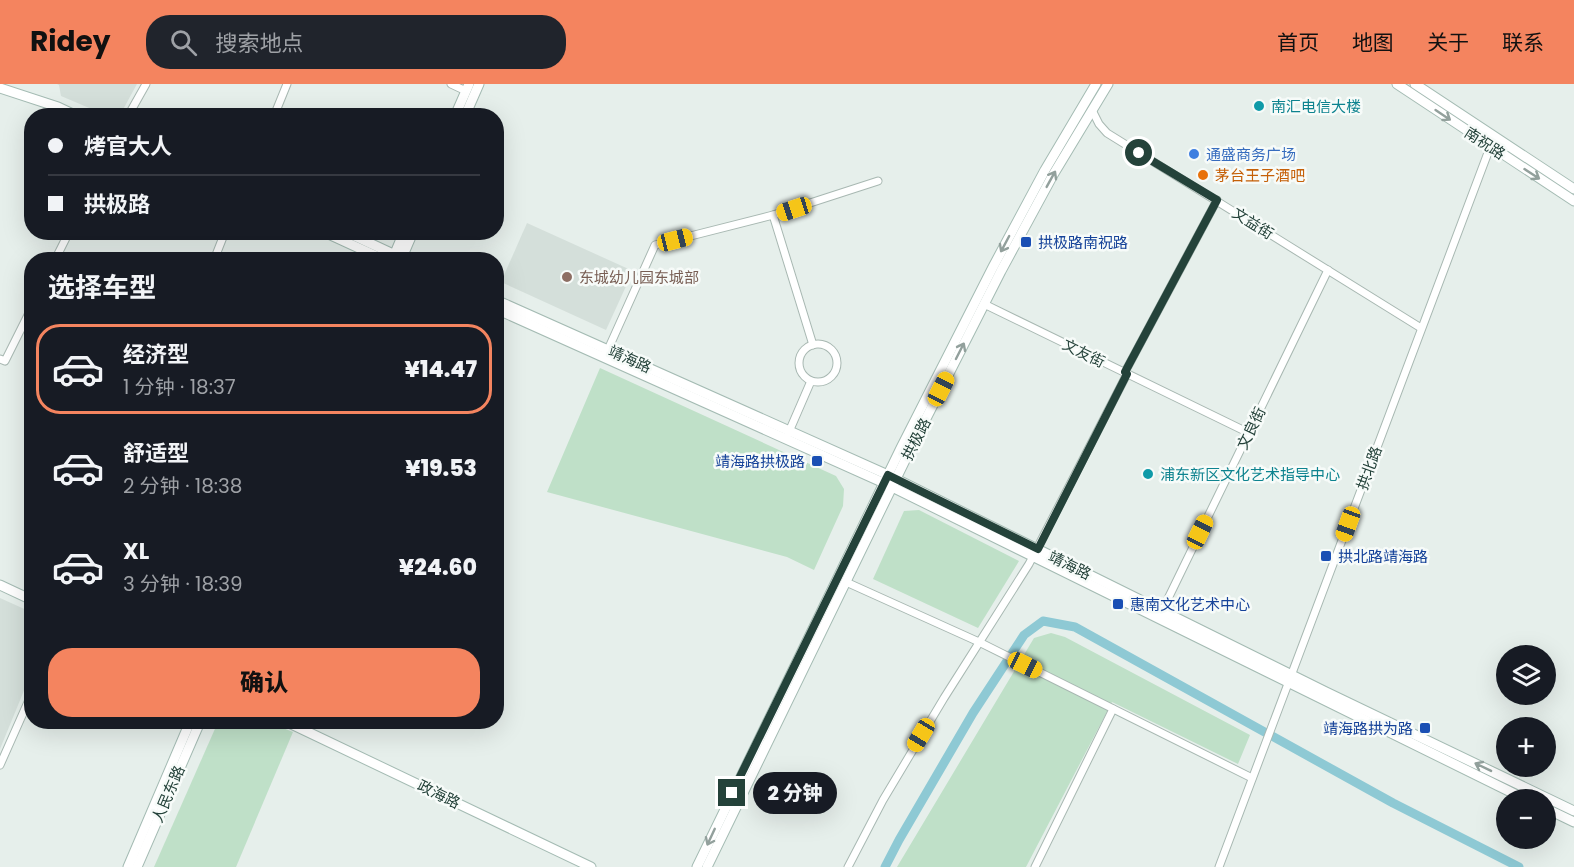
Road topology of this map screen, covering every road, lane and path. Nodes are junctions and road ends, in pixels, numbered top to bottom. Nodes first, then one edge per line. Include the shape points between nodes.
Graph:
1 (146, 84) edge
2 (287, 84) edge
3 (451, 84) edge
4 (479, 84) edge
5 (1096, 84) edge
6 (1108, 84) edge
7 (1397, 84) edge
8 (1415, 84) edge
9 (468, 87) edge
10 (0, 88) edge
11 (50, 105) junction
12 (51, 108) edge
13 (57, 108) edge
14 (132, 108) edge
15 (277, 108) edge
16 (459, 108) edge
17 (468, 108) edge
18 (1092, 110) junction
19 (1494, 137) junction
20 (1490, 146) junction
21 (878, 181) dead end
22 (1574, 189) edge
23 (1217, 200) junction
24 (1574, 201) edge
25 (773, 215) junction
26 (341, 240) edge
27 (362, 240) edge
28 (368, 252) edge
29 (387, 252) edge
30 (1328, 270) junction
31 (504, 304) edge
32 (984, 304) junction
33 (504, 312) edge
34 (24, 324) edge
35 (1422, 328) junction
36 (813, 345) junction
37 (606, 353) junction
38 (0, 359) edge
39 (1126, 373) junction
40 (811, 381) junction
41 (1249, 433) junction
42 (788, 434) junction
43 (890, 481) junction
44 (1036, 553) junction
45 (846, 582) junction
46 (0, 585) edge
47 (24, 596) edge
48 (1160, 614) junction
49 (979, 642) junction
50 (1290, 678) junction
51 (1113, 709) junction
52 (24, 711) edge
53 (187, 729) edge
54 (197, 729) edge
55 (302, 729) edge
56 (0, 765) edge
57 (1252, 778) junction
58 (1506, 789) edge
59 (1574, 811) edge
60 (1556, 813) edge
61 (1574, 822) edge
62 (128, 867) edge
63 (137, 867) edge
64 (591, 867) edge
65 (697, 867) edge
66 (707, 867) edge
67 (848, 867) edge
68 (1035, 867) edge
69 (1219, 867) edge

1 - 14 street
2 - 15 street
3 - 9 street
4 - 17 main road
5 -> 43 main road, 拱极路 via 998,257
6 - 18 main road, 拱极路
7 -> 20 main road, 南祝路
8 - 19 main road, 南祝路
9 - 16 main road
10 - 11 main road
11 - 12 main road
11 - 13 main road
18 - 23 street, 文益街 via 1107,133
32 -> 18 main road, 拱极路
19 - 20 street, 拱北路
19 - 22 main road, 南祝路
20 -> 24 main road, 南祝路
20 - 35 street, 拱北路
21 - 25 street
23 - 30 street, 文益街
23 - 39 street
25 - 36 street
25 - 37 street via 655,245
26 - 28 main road
27 - 29 main road
30 - 35 street, 文益街
30 - 41 street, 文良街
31 - 37 main road, 靖海路
32 - 39 street, 文友街
43 -> 32 main road, 拱极路
33 - 37 main road, 靖海路
34 - 38 street via 5,362
35 - 50 street, 拱北路
36 - 40 street via 799,359 800,370
36 - 40 street via 831,350 837,365 828,379
37 - 42 main road, 靖海路
39 - 41 street, 文友街
39 - 44 street
40 - 42 street
41 - 48 street, 文良街
42 - 43 main road, 靖海路
43 - 44 main road, 靖海路
43 - 45 main road, 拱极路
43 -> 65 main road, 拱极路
44 - 48 main road, 靖海路
44 - 49 street
45 - 49 street
45 - 66 main road, 拱极路
46 - 47 main road
48 - 50 main road, 靖海路
49 - 51 street
49 - 67 street via 905,763
50 - 57 street, 拱北路
50 - 58 main road, 靖海路
59 -> 50 main road, 靖海路
51 - 57 street
51 - 68 street
52 - 56 street
53 - 62 main road, 人民东路
54 - 63 main road, 人民东路
55 - 64 main road, 政海路
57 - 69 street, 拱北路
60 - 61 main road

